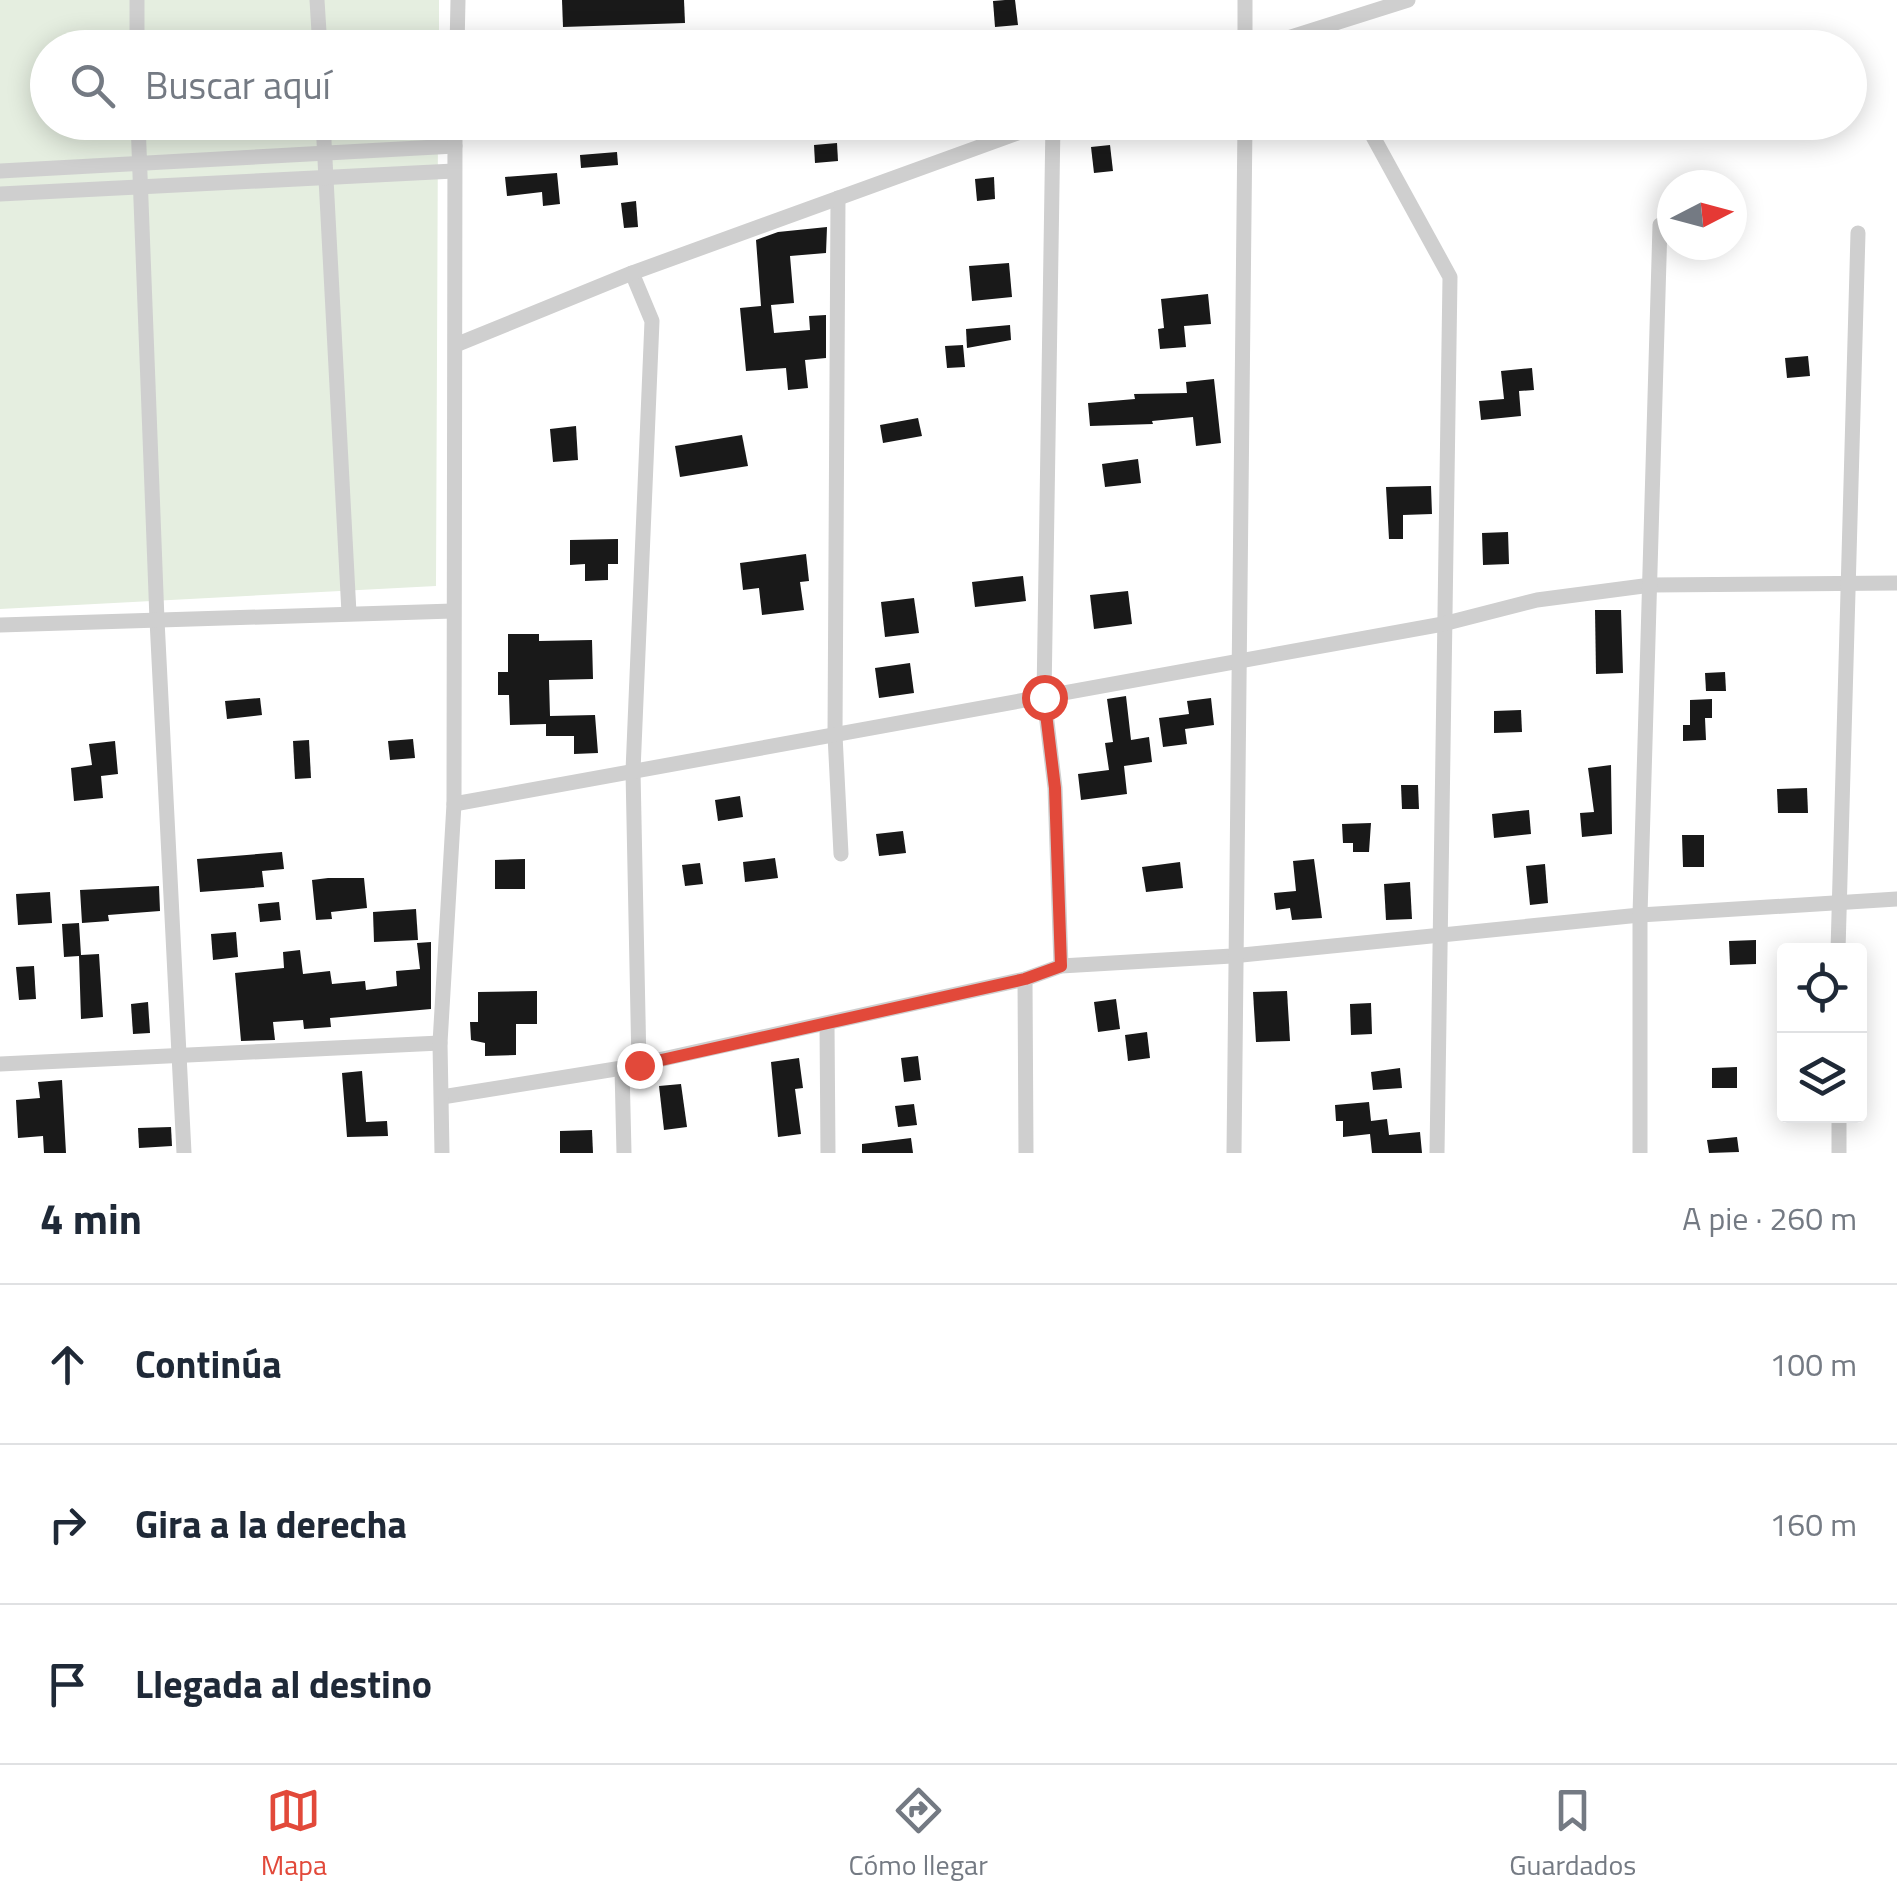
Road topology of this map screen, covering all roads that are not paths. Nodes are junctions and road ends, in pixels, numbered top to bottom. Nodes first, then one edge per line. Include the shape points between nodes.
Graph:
1 (137, 0) edge
2 (317, 0) edge
3 (458, 0) edge
4 (1245, 0) edge
5 (1408, 0) edge
6 (138, 30) edge
7 (319, 30) edge
8 (457, 30) edge
9 (1245, 30) edge
10 (1314, 30) edge
11 (138, 140) edge
12 (325, 140) edge
13 (455, 140) edge
14 (1000, 140) edge
15 (1050, 140) edge
16 (1245, 140) edge
17 (1375, 140) edge
18 (455, 146) junction
19 (325, 153) junction
20 (138, 164) junction
21 (0, 171) edge
22 (454, 172) junction
23 (325, 180) junction
24 (139, 187) junction
25 (0, 194) edge
26 (838, 198) junction
27 (1858, 233) dead end
28 (1659, 260) edge
29 (632, 274) junction
30 (458, 344) junction
31 (1897, 582) edge
32 (1847, 583) junction
33 (1650, 585) junction
34 (453, 611) junction
35 (349, 613) junction
36 (156, 620) junction
37 (1443, 624) junction
38 (0, 625) edge
39 (1240, 662) junction
40 (1044, 697) junction
41 (836, 735) junction
42 (632, 771) junction
43 (454, 804) junction
44 (841, 854) dead end
45 (1897, 899) edge
46 (1838, 905) junction
47 (1640, 915) junction
48 (1437, 933) junction
49 (1838, 943) edge
50 (1232, 956) junction
51 (1061, 966) junction
52 (1025, 979) junction
53 (827, 1024) junction
54 (440, 1043) junction
55 (179, 1056) junction
56 (0, 1064) edge
57 (639, 1065) junction
58 (622, 1068) junction
59 (442, 1096) junction
60 (1839, 1123) edge
61 (184, 1153) edge
62 (442, 1153) edge
63 (624, 1153) edge
64 (828, 1153) edge
65 (1026, 1153) edge
66 (1234, 1153) edge
67 (1437, 1153) edge
68 (1640, 1153) edge
69 (1839, 1153) edge

1 - 6 street
2 - 7 street
3 - 8 street
4 - 9 street
5 - 10 street
11 - 20 street
12 - 19 street
13 - 18 street
14 - 26 street
15 - 40 street
16 - 39 street
17 - 37 street via 1450,277
18 - 19 street
18 - 22 street
19 - 20 street
19 - 23 street
20 - 21 street
20 - 24 street
22 - 23 street
22 - 30 street
23 - 24 street
23 - 35 street
24 - 25 street
24 - 36 street
26 - 29 street
26 - 41 street
27 - 32 street
28 - 33 street
29 - 30 street
29 - 42 street via 652,322
30 - 34 street
31 - 32 street
32 - 33 street
32 - 46 street
33 - 37 street via 1538,600
33 - 47 street
34 - 35 street
34 - 43 street
35 - 36 street
36 - 38 street
36 - 55 street
37 - 39 street
37 - 48 street
39 - 40 street
39 - 50 street
40 - 41 street
40 - 51 street via 1055,788
41 - 42 street
41 - 44 street
42 - 43 street
42 - 57 street
43 - 54 street
45 - 46 street
46 - 47 street
46 - 49 street
47 - 48 street
47 - 68 street
48 - 50 street
48 - 67 street
50 - 51 street
50 - 66 street
51 - 52 street
52 - 53 street
52 - 65 street
53 - 57 street
53 - 64 street
54 - 55 street
54 - 59 street
55 - 56 street
55 - 61 street
57 - 58 street
58 - 59 street
58 - 63 street
59 - 62 street
60 - 69 street

